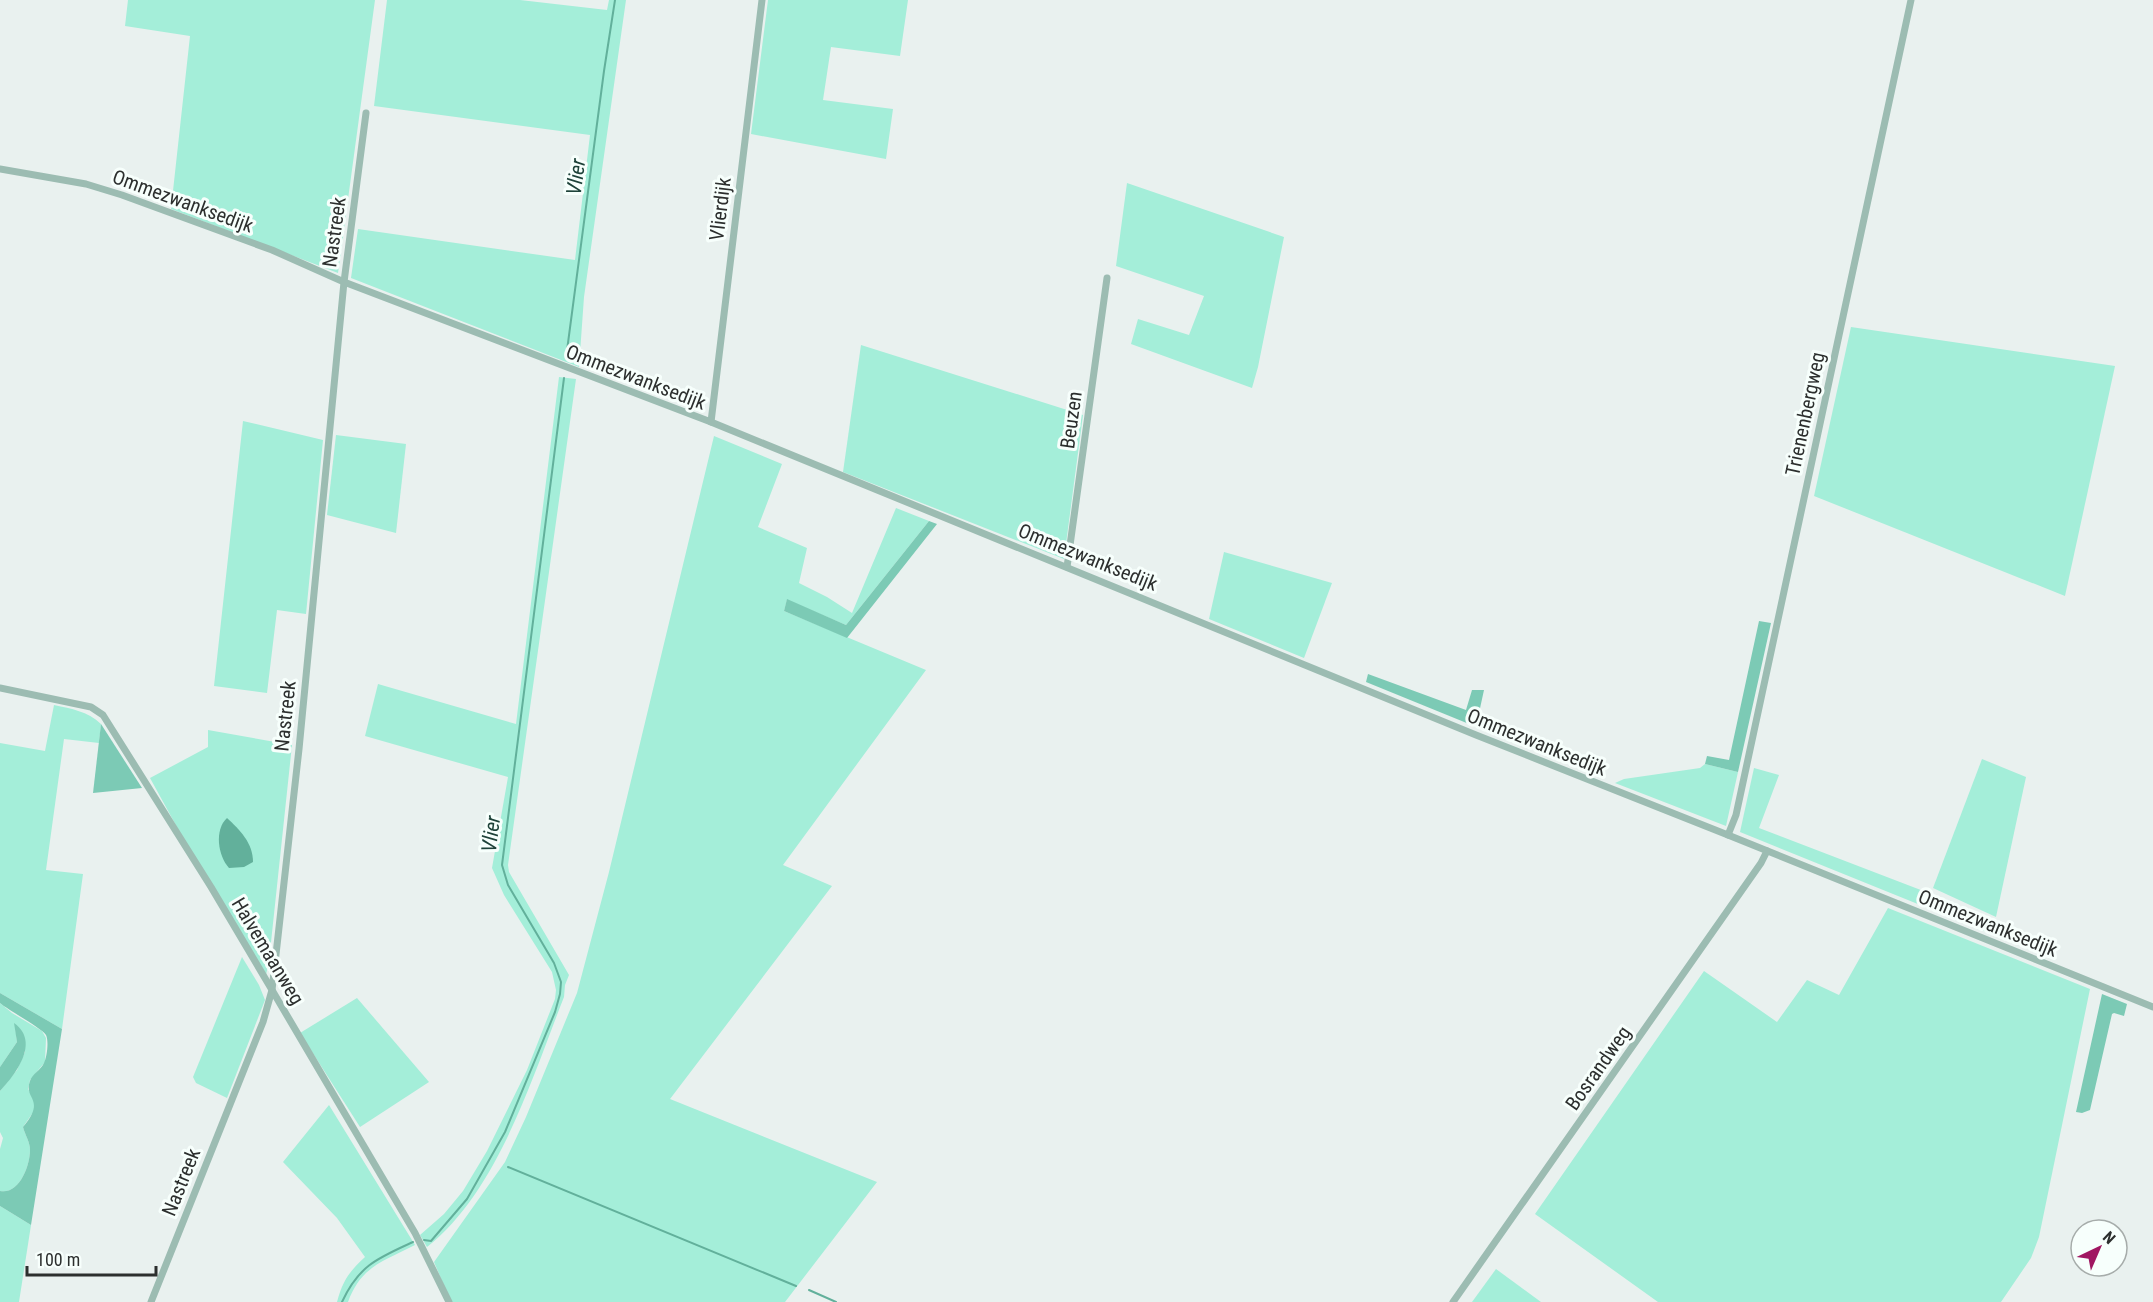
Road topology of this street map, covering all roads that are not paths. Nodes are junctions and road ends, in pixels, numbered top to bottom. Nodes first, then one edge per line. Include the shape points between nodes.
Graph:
1 (762, 0) edge
2 (1911, 0) edge
3 (366, 113) dead end
4 (0, 169) edge
5 (1107, 278) dead end
6 (344, 282) junction
7 (711, 422) junction
8 (1067, 567) junction
9 (0, 688) edge
10 (1728, 835) junction
11 (1767, 851) junction
12 (272, 990) junction
13 (2153, 1007) edge
14 (151, 1302) edge
15 (449, 1302) edge
16 (1453, 1302) edge

1 - 7 street, Vlierdijk
2 - 10 street, Trienenbergweg via 1738,804
3 - 6 street, Nastreek
4 - 6 street, Ommezwanksedijk via 86,184 122,195 272,250
5 - 8 street, Beuzen
6 - 7 street, Ommezwanksedijk
6 - 12 street, Nastreek
7 - 8 street, Ommezwanksedijk
8 - 10 street, Ommezwanksedijk
9 - 12 street, Halvemaanweg via 91,707 103,715
10 - 11 street, Ommezwanksedijk
11 - 13 street, Ommezwanksedijk
11 - 16 street, Bosrandweg
12 - 14 street, Nastreek via 263,1022
12 - 15 street, Halvemaanweg via 415,1233

